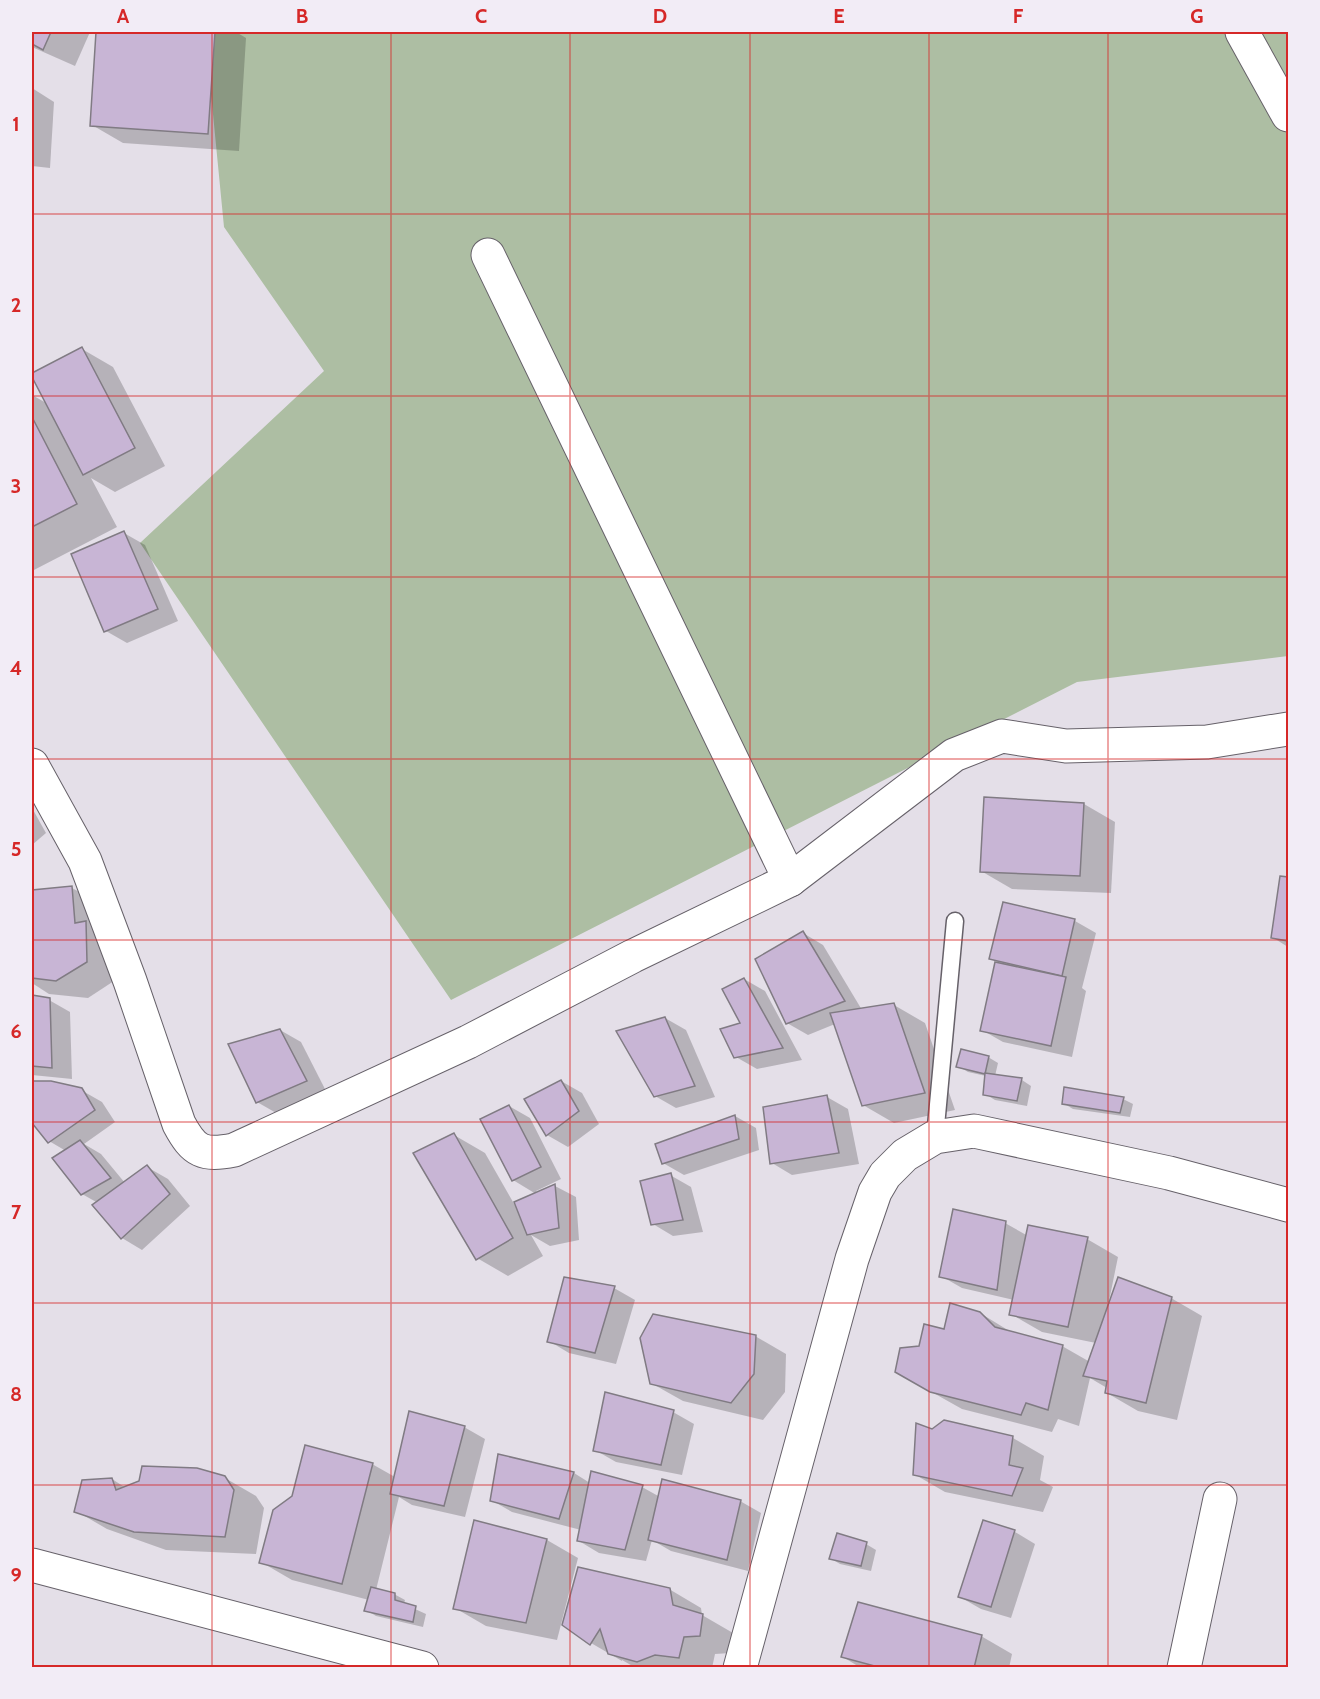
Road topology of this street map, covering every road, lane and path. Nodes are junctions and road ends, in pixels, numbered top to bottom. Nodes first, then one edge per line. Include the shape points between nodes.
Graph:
1 (1242, 32) edge
2 (1288, 115) edge
3 (488, 255) dead end
4 (1288, 729) edge
5 (32, 765) edge
6 (790, 880) junction
7 (955, 921) dead end
8 (935, 1137) junction
9 (1288, 1204) edge
10 (1220, 1499) dead end
11 (32, 1565) edge
12 (422, 1668) edge
13 (740, 1668) edge
14 (1184, 1668) edge

1 - 2 street
3 - 6 street
4 - 6 street via 1207,742 1066,746 1002,736 954,755
5 - 6 street via 85,861 179,1124 189,1143 211,1154 234,1150 468,1042
7 - 8 lane
8 - 9 street via 974,1131 1169,1173
8 - 13 street via 905,1155 885,1174 875,1192 852,1259
10 - 14 street
11 - 12 street

